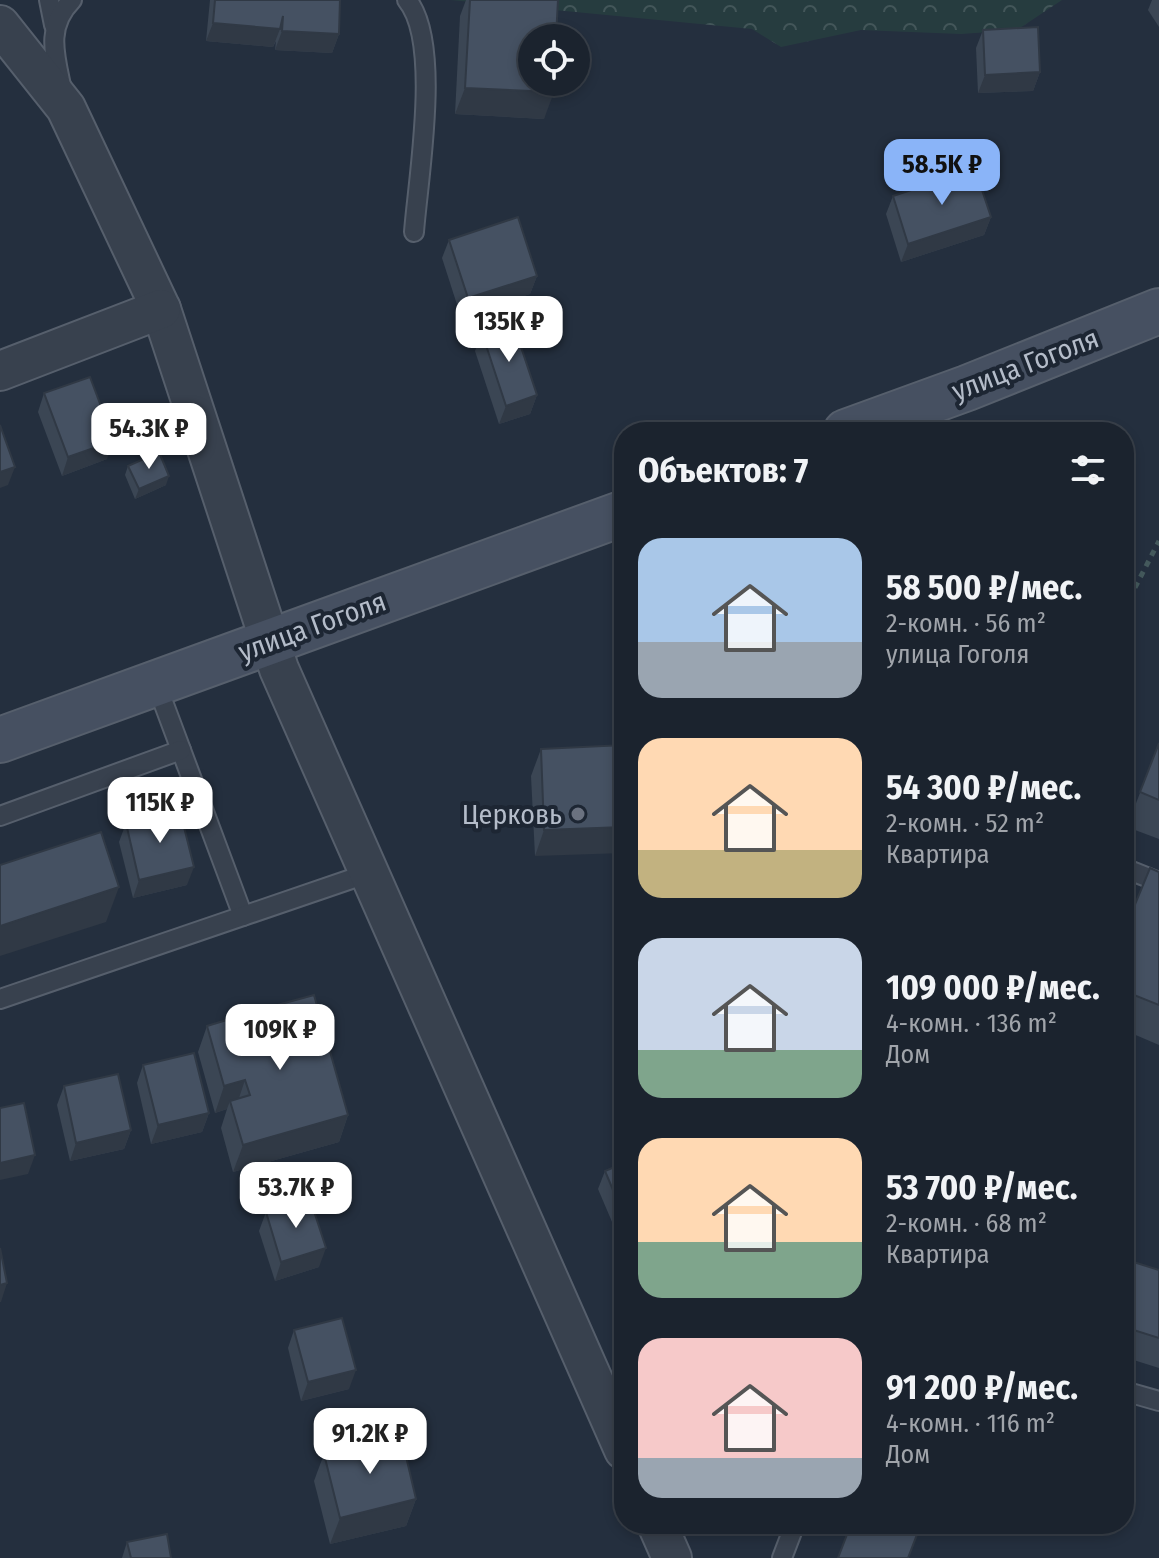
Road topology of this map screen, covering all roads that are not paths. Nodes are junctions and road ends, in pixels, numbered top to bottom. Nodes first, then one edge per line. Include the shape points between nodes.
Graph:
1 (49, 0) edge
2 (72, 0) edge
3 (407, 0) edge
4 (0, 25) edge
5 (54, 25) junction
6 (66, 108) junction
7 (414, 232) dead end
8 (161, 309) junction
9 (1159, 311) edge
10 (0, 371) edge
11 (874, 422) edge
12 (614, 517) edge
13 (270, 642) junction
14 (156, 683) junction
15 (0, 740) edge
16 (181, 750) junction
17 (0, 816) edge
18 (1134, 872) edge
19 (369, 873) junction
20 (1159, 882) edge
21 (243, 916) junction
22 (0, 999) edge
23 (1134, 1394) edge
24 (1159, 1401) edge
25 (614, 1427) edge
26 (661, 1534) edge
27 (791, 1534) edge
28 (672, 1558) edge
29 (782, 1558) edge

1 - 5 lane
2 - 5 lane
3 - 7 lane via 421,32 427,72
4 - 6 street
5 - 6 lane
6 - 8 street
8 - 10 street
8 - 13 street
9 - 11 main road, улица Гоголя
12 - 13 main road, улица Гоголя
13 - 14 main road, улица Гоголя
13 - 19 street
14 - 15 main road, улица Гоголя
14 - 16 lane
16 - 17 lane
16 - 21 lane
18 - 20 lane
19 - 21 lane
19 - 25 street
21 - 22 lane
23 - 24 lane
26 - 28 street
27 - 29 lane

